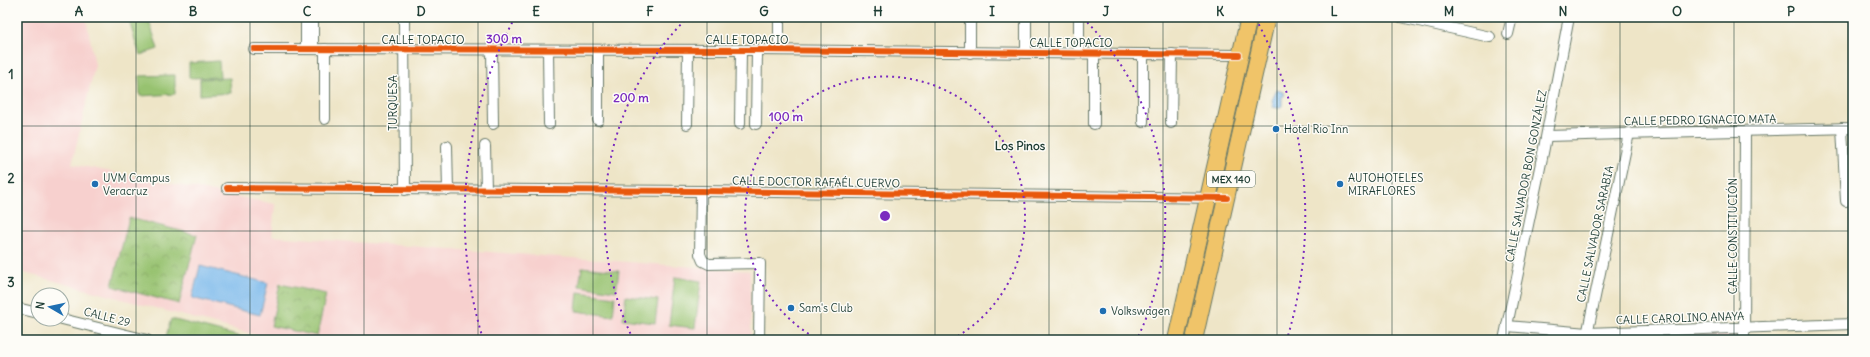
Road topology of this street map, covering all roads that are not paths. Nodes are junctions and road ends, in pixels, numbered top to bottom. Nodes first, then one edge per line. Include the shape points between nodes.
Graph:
1 (306, 17) edge
2 (314, 17) edge
3 (404, 17) edge
4 (779, 17) edge
5 (970, 17) edge
6 (1026, 17) edge
7 (1079, 17) edge
8 (1249, 17) edge
9 (1267, 17) edge
10 (1401, 17) edge
11 (1512, 17) edge
12 (1569, 17) edge
13 (1508, 34) dead end
14 (1490, 37) dead end
15 (254, 48) dead end
16 (310, 49) junction
17 (325, 49) junction
18 (405, 50) junction
19 (492, 50) junction
20 (548, 50) junction
21 (598, 50) junction
22 (688, 50) junction
23 (741, 50) junction
24 (757, 50) junction
25 (779, 50) junction
26 (970, 53) junction
27 (1026, 53) junction
28 (1079, 53) junction
29 (1094, 53) junction
30 (1143, 54) junction
31 (1172, 54) junction
32 (1239, 55) junction
33 (325, 119) dead end
34 (598, 120) dead end
35 (1143, 122) dead end
36 (1171, 123) dead end
37 (493, 124) dead end
38 (549, 124) dead end
39 (687, 124) dead end
40 (740, 124) dead end
41 (756, 124) dead end
42 (1094, 124) dead end
43 (1842, 128) junction
44 (1853, 128) edge
45 (1745, 131) junction
46 (1628, 133) junction
47 (1547, 136) junction
48 (447, 146) dead end
49 (486, 146) dead end
50 (227, 188) dead end
51 (405, 190) junction
52 (448, 190) junction
53 (486, 190) junction
54 (701, 191) junction
55 (1208, 197) junction
56 (1227, 198) junction
57 (1846, 201) dead end
58 (17, 308) edge
59 (30, 311) edge
60 (70, 321) edge
61 (1853, 324) edge
62 (1507, 326) junction
63 (1744, 329) junction
64 (1587, 336) edge
65 (146, 340) edge
66 (759, 340) edge
67 (1176, 340) edge
68 (1194, 340) edge
69 (1504, 340) edge
70 (1744, 340) edge

1 - 16 street
2 - 16 street
3 - 18 street, TURQUESA
4 - 25 street
5 - 26 street
6 - 27 street
7 - 28 street
8 - 32 main road, MEX 140
9 - 56 main road, MEX 140
10 - 14 street
11 - 13 street
12 - 47 street, CALLE SALVADOR BON GONZÁLEZ
15 - 16 street, CALLE TOPACIO
16 - 17 street, CALLE TOPACIO
17 - 18 street, CALLE TOPACIO
17 - 33 street
18 - 19 street, CALLE TOPACIO
18 - 51 street, TURQUESA
19 - 20 street, CALLE TOPACIO
19 - 37 street
20 - 21 street, CALLE TOPACIO
20 - 38 street
21 - 22 street, CALLE TOPACIO
21 - 34 street
22 - 23 street, CALLE TOPACIO
22 - 39 street
23 - 24 street, CALLE TOPACIO
23 - 40 street
24 - 25 street, CALLE TOPACIO
24 - 41 street
25 - 26 street, CALLE TOPACIO
26 - 27 street, CALLE TOPACIO
27 - 28 street, CALLE TOPACIO
28 - 29 street, CALLE TOPACIO
29 - 30 street, CALLE TOPACIO
29 - 42 street
30 - 31 street, CALLE TOPACIO
30 - 35 street
31 - 32 street, CALLE TOPACIO
31 - 36 street
32 - 55 main road, MEX 140
43 - 44 street, CALLE PEDRO IGNACIO MATA
43 - 45 street, CALLE PEDRO IGNACIO MATA
43 - 57 street
45 - 46 street, CALLE PEDRO IGNACIO MATA
45 - 63 street, CALLE CONSTITUCIÓN
46 - 47 street, CALLE PEDRO IGNACIO MATA
46 - 64 street, CALLE SALVADOR SARABIA
47 - 62 street, CALLE SALVADOR BON GONZÁLEZ
48 - 52 street
49 - 53 street
50 - 51 street, CALLE DOCTOR RAFAÉL CUERVO
51 - 52 street, CALLE DOCTOR RAFAÉL CUERVO
52 - 53 street, CALLE DOCTOR RAFAÉL CUERVO
53 - 54 street, CALLE DOCTOR RAFAÉL CUERVO
54 - 55 street, CALLE DOCTOR RAFAÉL CUERVO
54 - 66 street via 700,254 703,261 709,264 760,263
55 - 56 street, CALLE DOCTOR RAFAÉL CUERVO
55 - 67 main road, MEX 140
56 - 68 main road, MEX 140
58 - 59 street
60 - 65 street, CALLE 29
61 - 63 street, CALLE CAROLINO ANAYA
62 - 64 street, CALLE CAROLINO ANAYA
62 - 69 street, CALLE SALVADOR BON GONZÁLEZ
63 - 64 street, CALLE CAROLINO ANAYA
63 - 70 street, CALLE CONSTITUCIÓN

